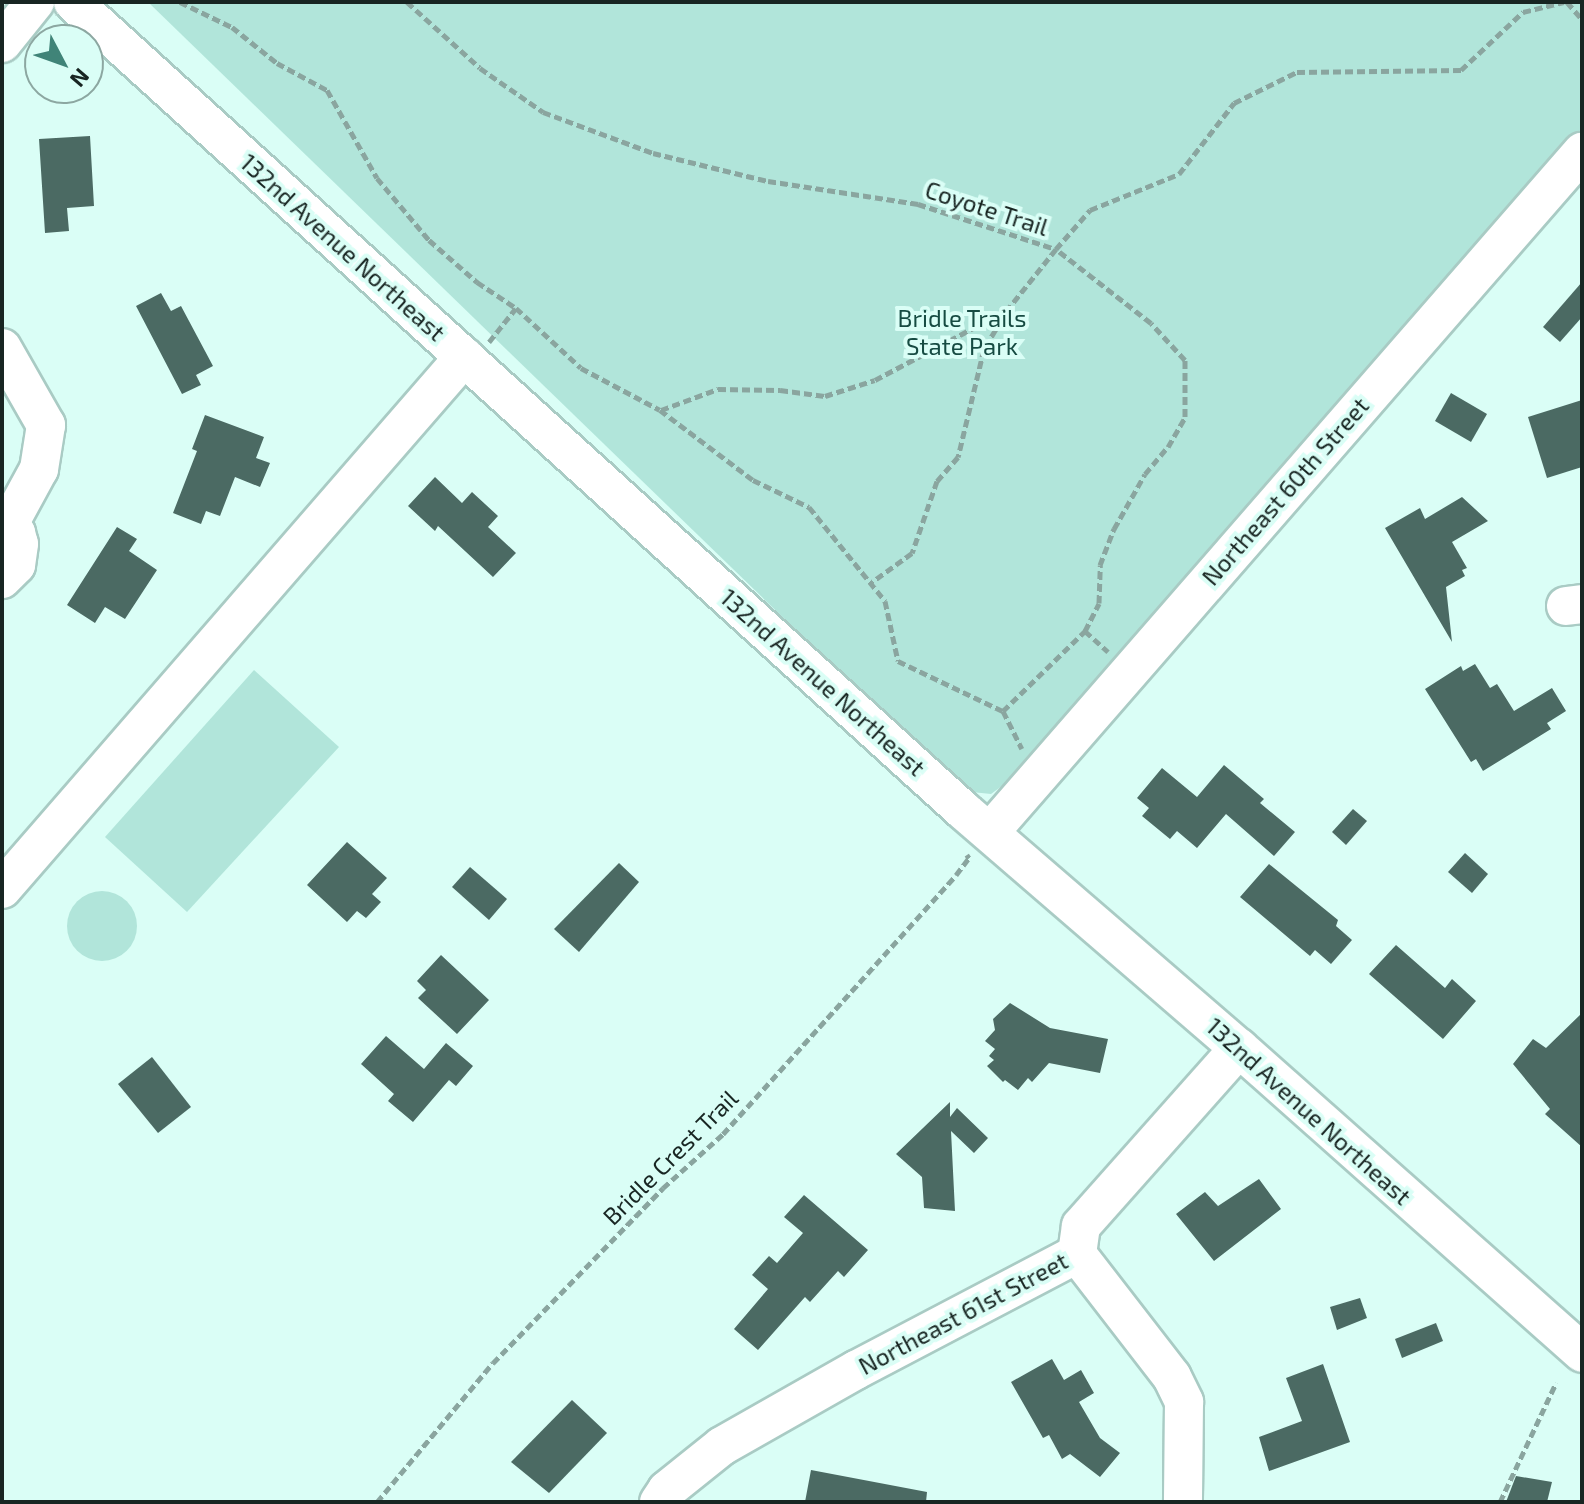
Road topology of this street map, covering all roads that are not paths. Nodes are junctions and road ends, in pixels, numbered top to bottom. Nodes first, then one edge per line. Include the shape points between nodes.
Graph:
1 (35, 2) edge
2 (73, 2) edge
3 (2, 43) edge
4 (1582, 152) edge
5 (2, 348) edge
6 (473, 354) junction
7 (6, 522) edge
8 (2, 579) edge
9 (976, 840) junction
10 (2, 889) edge
11 (1239, 1048) junction
12 (1077, 1254) junction
13 (1582, 1353) edge
14 (663, 1496) edge
15 (1183, 1502) edge

1 - 3 street
2 - 6 street, 132nd Avenue Northeast
4 - 9 street, Northeast 60th Street
5 - 7 street via 46,425 39,469
6 - 9 street, 132nd Avenue Northeast
6 - 10 street
7 - 8 street via 16,533 19,555
9 - 11 street, 132nd Avenue Northeast
11 - 12 street, Northeast 61st Street via 1081,1226
11 - 13 street, 132nd Avenue Northeast
12 - 14 street, Northeast 61st Street via 722,1446
12 - 15 street via 1172,1377 1184,1402

